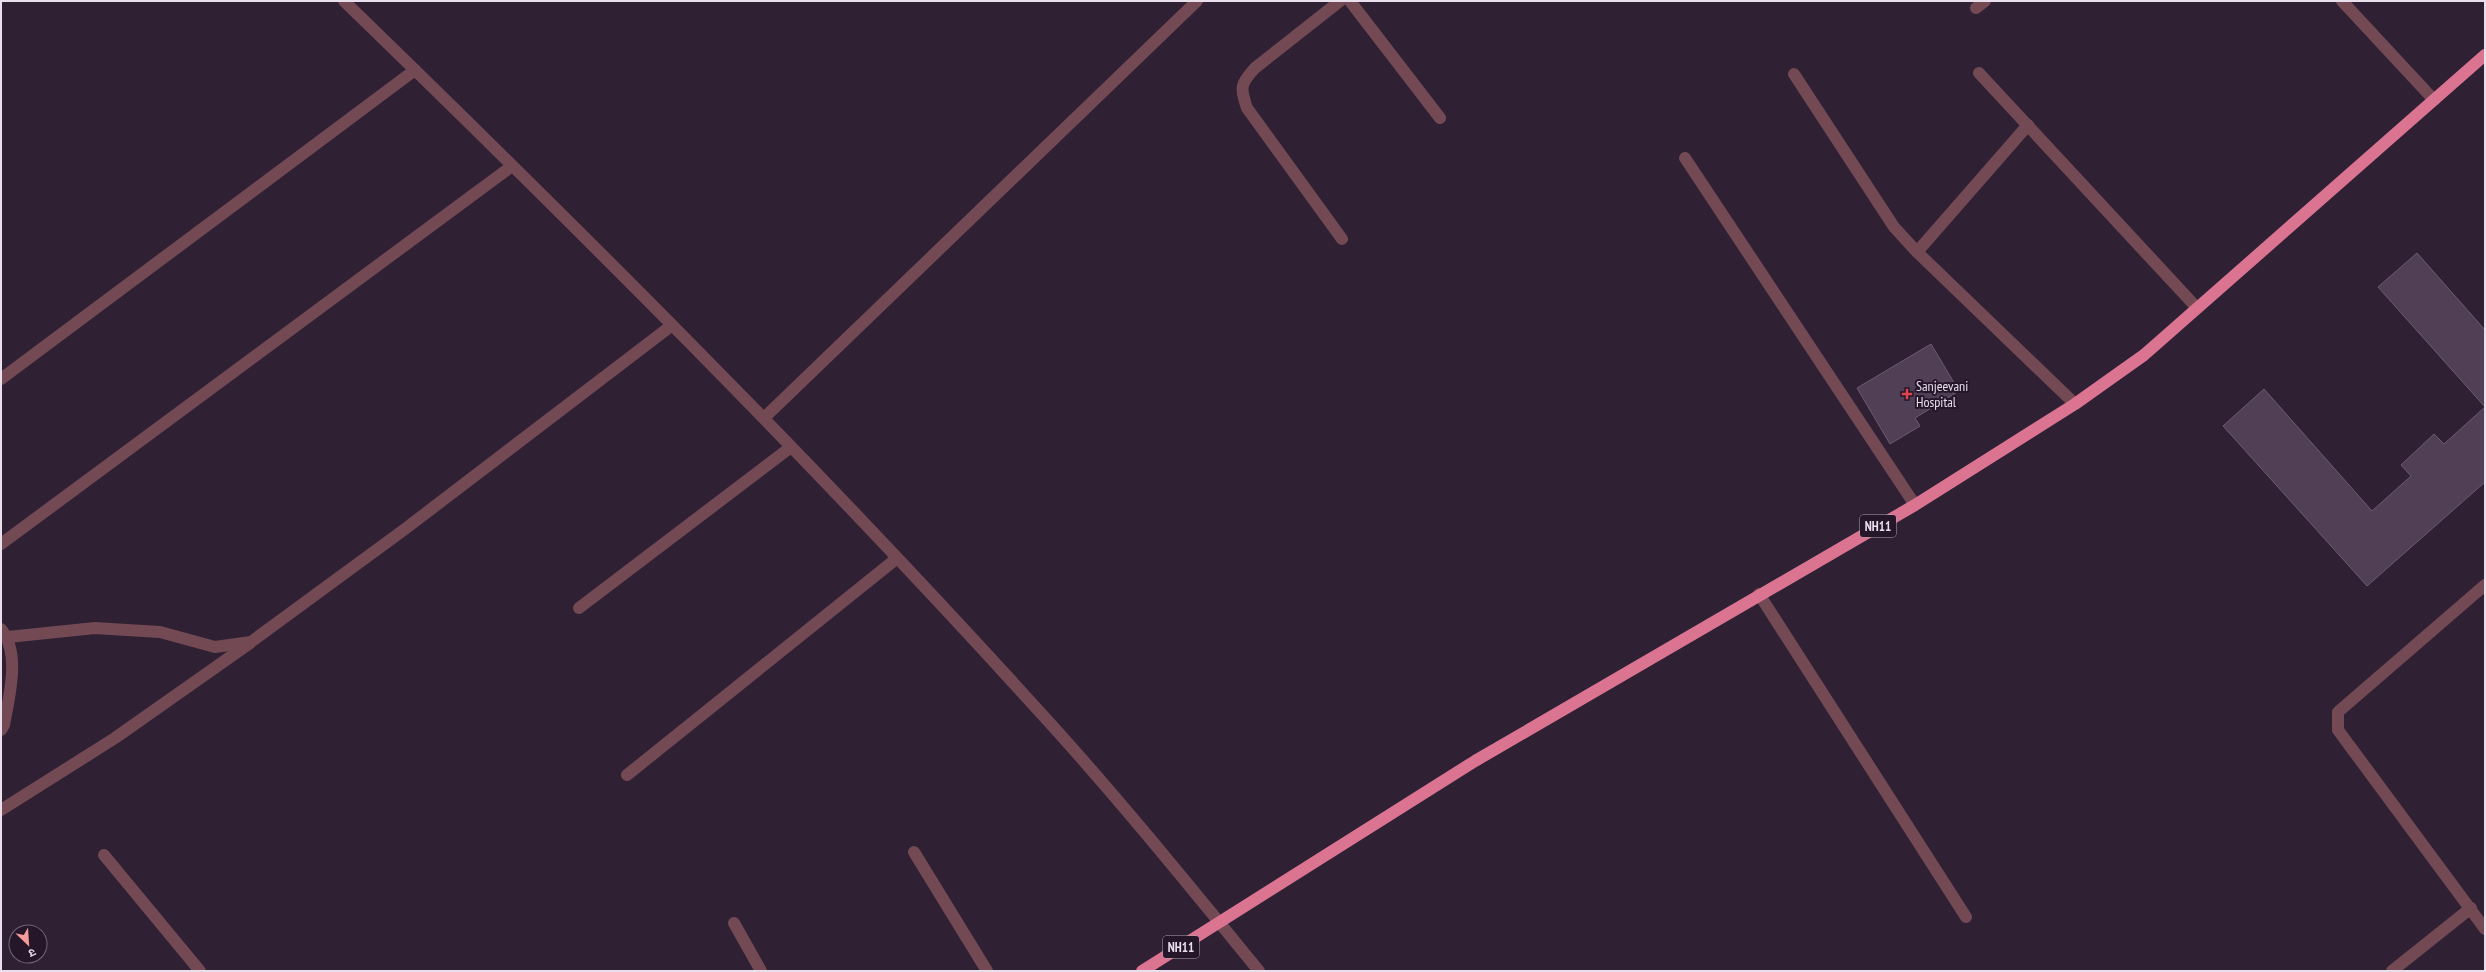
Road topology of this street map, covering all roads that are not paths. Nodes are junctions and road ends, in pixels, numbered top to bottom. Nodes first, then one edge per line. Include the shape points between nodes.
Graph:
1 (344, 1) edge
2 (1197, 1) edge
3 (1340, 1) edge
4 (1350, 1) edge
5 (2342, 1) edge
6 (2485, 55) edge
7 (415, 70) junction
8 (1979, 73) dead end
9 (1794, 74) dead end
10 (2434, 100) junction
11 (1440, 118) dead end
12 (2028, 126) junction
13 (1684, 158) dead end
14 (512, 166) junction
15 (1342, 239) dead end
16 (1917, 252) junction
17 (2197, 308) junction
18 (671, 326) junction
19 (1, 379) edge
20 (2074, 404) junction
21 (764, 418) junction
22 (791, 447) junction
23 (1915, 505) junction
24 (1, 544) edge
25 (896, 559) junction
26 (2485, 584) edge
27 (1759, 594) junction
28 (579, 608) dead end
29 (4, 633) edge
30 (251, 642) junction
31 (1, 730) edge
32 (627, 775) dead end
33 (1, 810) edge
34 (914, 852) dead end
35 (104, 856) dead end
36 (2471, 908) junction
37 (1966, 917) dead end
38 (1219, 922) junction
39 (734, 923) dead end
40 (2485, 929) edge
41 (200, 971) edge
42 (761, 971) edge
43 (988, 971) edge
44 (1142, 971) edge
45 (1259, 971) edge
46 (2392, 971) edge

1 - 7 street
2 - 21 street
3 - 15 street via 1255,68 1244,79 1241,92 1247,108
4 - 11 street
5 - 10 street
6 - 10 highway, NH11
7 - 14 street
7 - 19 street
8 - 12 street
9 - 16 street via 1894,227
10 - 17 highway, NH11
12 - 16 street
12 - 17 street
13 - 23 street
14 - 18 street
14 - 24 street
16 - 20 street
17 - 20 highway, NH11 via 2144,355
18 - 21 street
18 - 30 street via 406,529
20 - 23 highway, NH11
21 - 22 street
22 - 25 street
22 - 28 street
23 - 27 highway, NH11
25 - 32 street
25 - 38 street via 1039,711
26 - 36 street via 2338,712 2338,730
27 - 37 street
27 - 38 highway, NH11 via 1475,762
29 - 30 street via 95,628 160,632 215,647
29 - 31 street via 13,676
30 - 33 street via 115,738
34 - 43 street
35 - 41 street
36 - 40 street
36 - 46 street
38 - 44 highway, NH11
38 - 45 street
39 - 42 street

